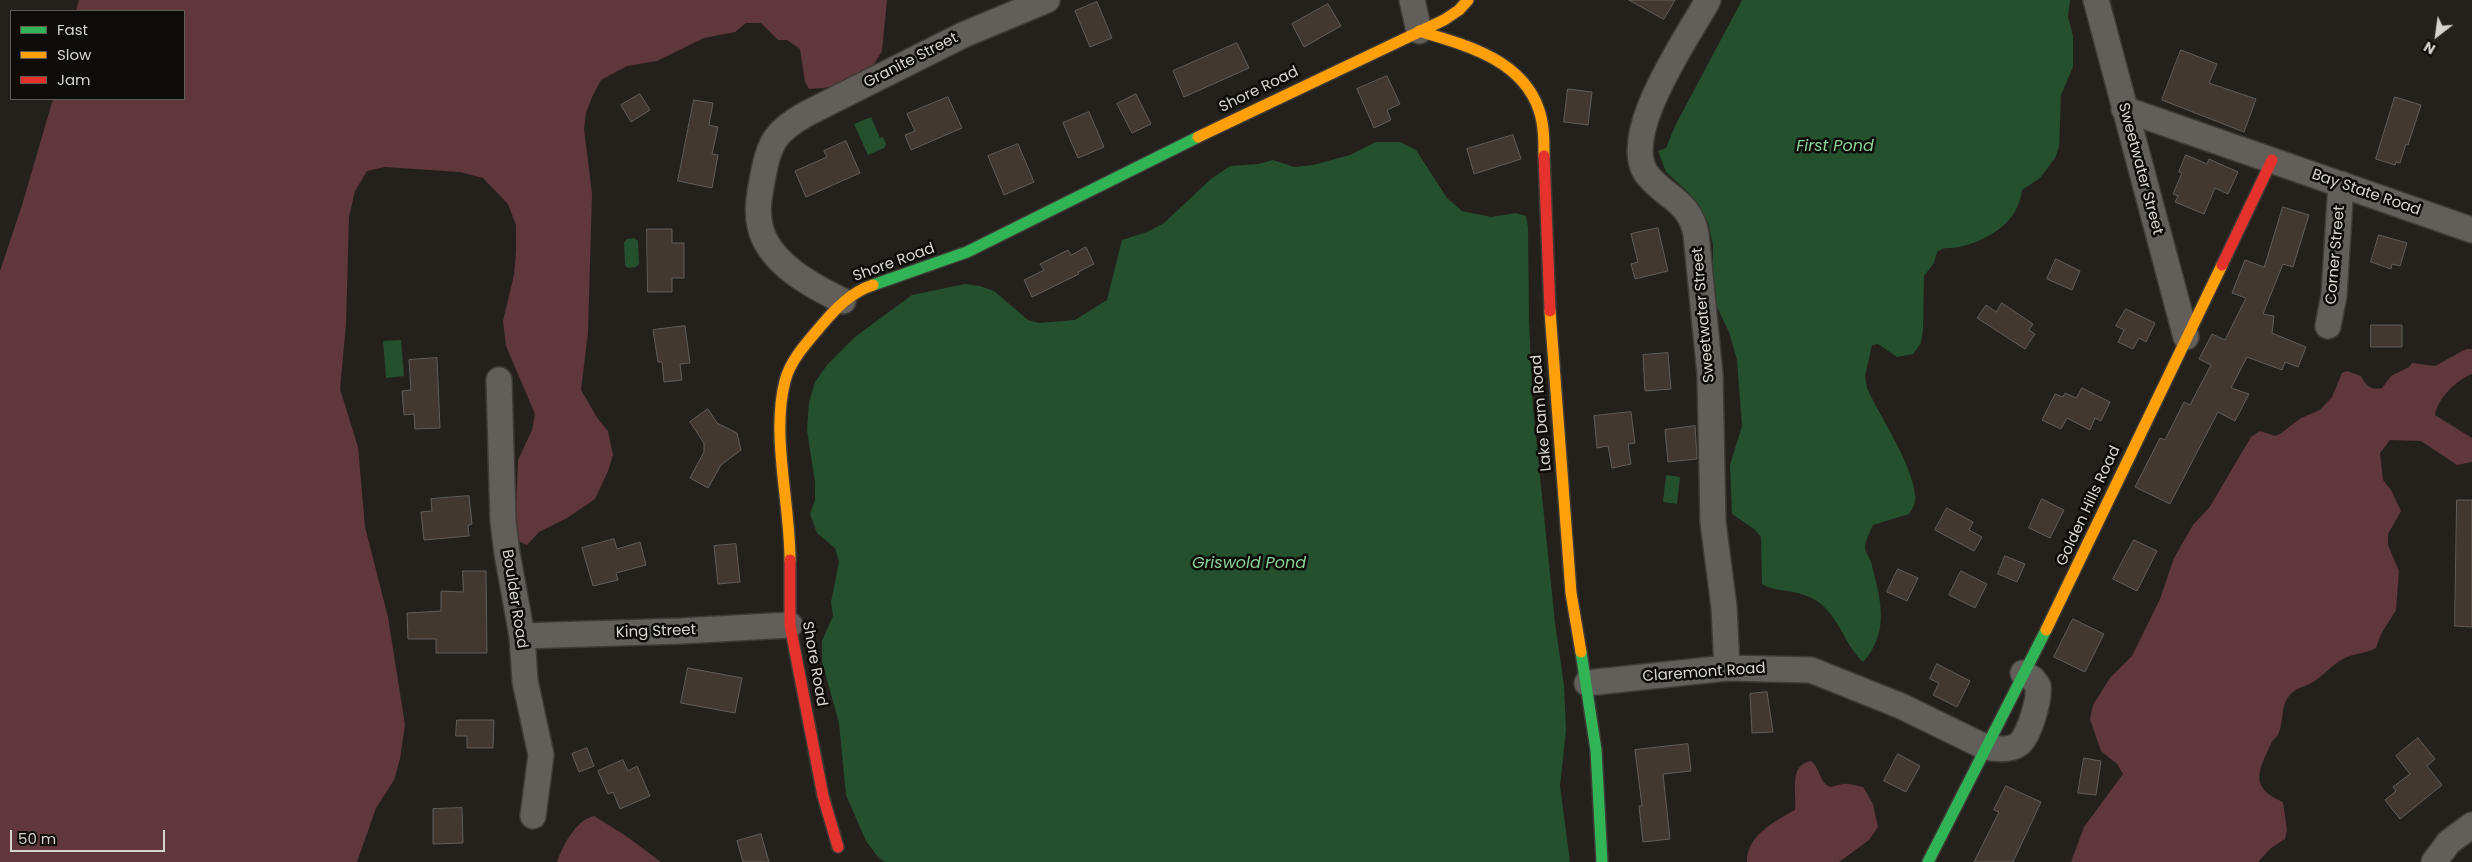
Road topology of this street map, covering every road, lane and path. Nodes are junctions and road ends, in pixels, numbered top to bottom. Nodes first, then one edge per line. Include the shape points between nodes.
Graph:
1 (1047, 0) edge
2 (1412, 0) edge
3 (1468, 0) edge
4 (1708, 0) edge
5 (2096, 0) edge
6 (1419, 31) junction
7 (2124, 109) junction
8 (2266, 158) junction
9 (2341, 184) junction
10 (2472, 230) edge
11 (843, 301) junction
12 (2328, 326) dead end
13 (2186, 337) junction
14 (499, 380) dead end
15 (790, 625) junction
16 (522, 636) junction
17 (1728, 668) junction
18 (2023, 673) joint
19 (1587, 683) junction
20 (1985, 747) junction
21 (533, 816) dead end
22 (2472, 825) edge
23 (838, 847) dead end
24 (1602, 862) edge
25 (1928, 862) edge
26 (2434, 862) edge

1 - 11 street, Granite Street via 954,40 806,114 780,131 768,151 760,192 758,212 764,240 783,263
2 - 6 street
3 - 6 street, Shore Road via 1459,10
4 - 17 street, Sweetwater Street via 1656,95 1645,119 1638,150 1644,171 1685,208 1696,234 1712,419 1713,522
5 - 7 street, Sweetwater Street
6 - 11 street, Shore Road via 1237,117 967,252 863,288
6 - 19 street, Lake Dam Road via 1498,61 1522,81 1539,110 1544,156 1552,359 1571,593 1574,626
7 - 8 street, Bay State Road
7 - 13 street, Sweetwater Street
8 - 9 street, Bay State Road
8 - 13 street, Golden Hills Road
9 - 10 street, Bay State Road
9 - 12 street, Corner Street via 2334,295
11 - 15 street, Shore Road via 804,344 788,372 781,394 779,414 790,543
13 - 18 street, Golden Hills Road
14 - 16 street, Boulder Road via 503,521 508,570
15 - 16 street, King Street
15 - 23 street, Shore Road via 823,796
16 - 21 street, Boulder Road via 525,681 541,754
17 - 19 street, Claremont Road
17 - 20 street, Claremont Road via 1796,669 1824,674 1901,706
18 - 20 street via 2035,681 2039,690 2025,735 2019,745 1999,749
19 - 24 street, Lake Dam Road
20 - 25 street
22 - 26 street via 2449,842

